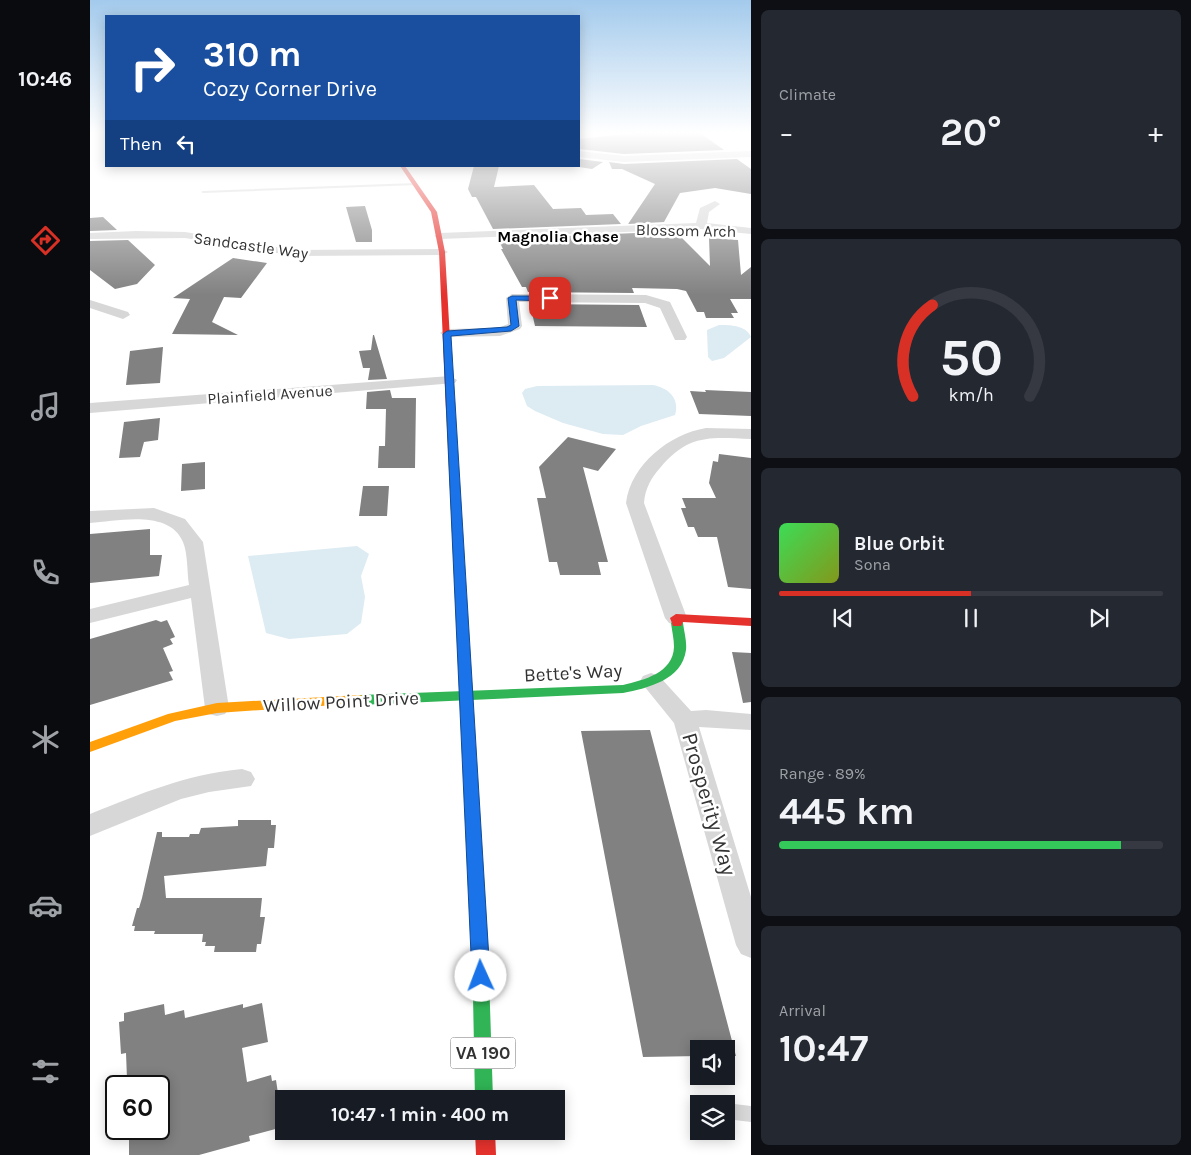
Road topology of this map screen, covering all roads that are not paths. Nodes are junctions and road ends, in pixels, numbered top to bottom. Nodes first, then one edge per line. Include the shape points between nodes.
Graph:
1 (338, 187) edge
2 (417, 187) edge
3 (203, 192) dead end
4 (715, 204) dead end
5 (701, 226) junction
6 (751, 231) edge
7 (90, 236) edge
8 (440, 236) junction
9 (442, 252) junction
10 (90, 304) edge
11 (123, 315) dead end
12 (447, 334) junction
13 (680, 337) dead end
14 (450, 380) junction
15 (90, 408) edge
16 (751, 434) edge
17 (90, 517) edge
18 (200, 589) junction
19 (90, 616) edge
20 (676, 618) junction
21 (751, 622) edge
22 (651, 681) junction
23 (465, 694) junction
24 (217, 708) junction
25 (685, 720) junction
26 (751, 722) edge
27 (90, 747) edge
28 (242, 779) dead end
29 (90, 825) edge
30 (751, 945) edge
31 (484, 1090) edge
32 (735, 1112) edge
33 (751, 1114) edge
34 (485, 1140) edge
35 (486, 1155) edge

1 - 3 lane
2 - 8 main road, VA 190 via 434,212
4 - 5 street via 704,210
5 - 6 street, Blossom Arch
5 - 8 street, Blossom Arch
7 - 9 street, Sandcastle Way via 185,235 295,254
8 - 9 main road, VA 190
9 - 12 main road, VA 190
10 - 11 street
12 - 13 street via 500,332 515,326 512,298 646,299 665,305
12 - 14 main road, VA 190
14 - 15 street, Plainfield Avenue
14 - 23 main road, VA 190
16 - 20 street via 713,432 684,437 664,450 636,488 635,503
17 - 18 street via 154,514 178,523 193,542
18 - 19 street
18 - 24 street
20 - 21 main road
20 - 22 main road, Bette's Way via 680,650 673,667
22 - 23 main road, Bette's Way via 623,689
22 - 25 street, Prosperity Way
23 - 24 main road, Willow Point Drive
23 - 31 main road, VA 190 via 480,945
24 - 27 main road, Willow Point Drive via 173,717
25 - 26 street, Prosperity Way via 706,718
25 - 30 street, Prosperity Way
28 - 29 street via 176,790
32 - 33 lane
34 - 35 main road

